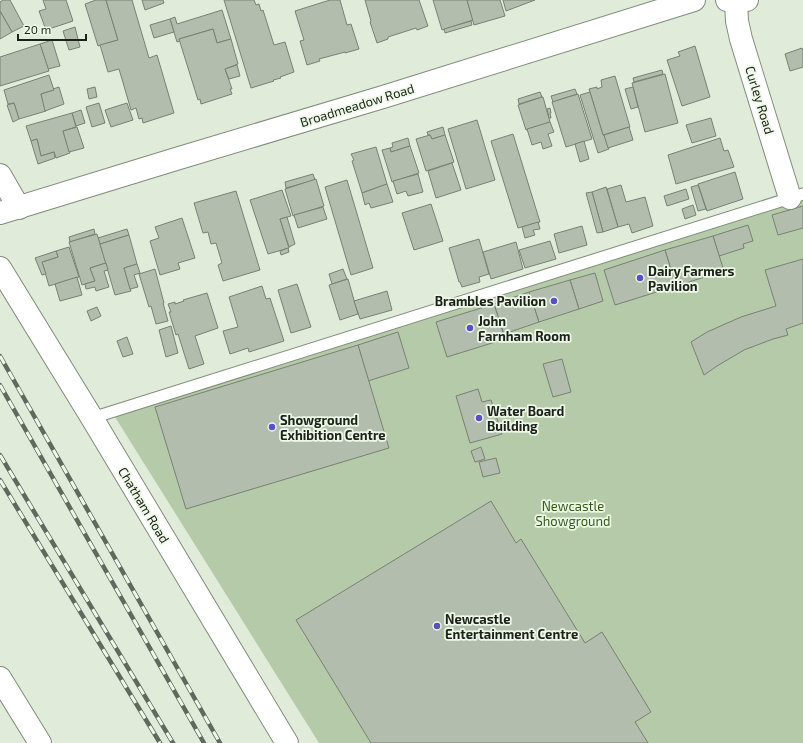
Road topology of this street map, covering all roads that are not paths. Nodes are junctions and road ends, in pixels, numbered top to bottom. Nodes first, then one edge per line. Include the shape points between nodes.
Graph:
1 (694, 0) edge
2 (737, 1) edge
3 (0, 175) edge
4 (796, 196) edge
5 (10, 210) edge
6 (0, 268) edge
7 (92, 418) junction
8 (0, 678) edge
9 (40, 743) edge
10 (287, 743) edge

1 - 5 street, Broadmeadow Road via 398,93
2 - 4 street, Curley Road via 737,21 741,39
3 - 5 street
4 - 7 lane
6 - 7 street, Chatham Road
7 - 10 street, Chatham Road
8 - 9 street

